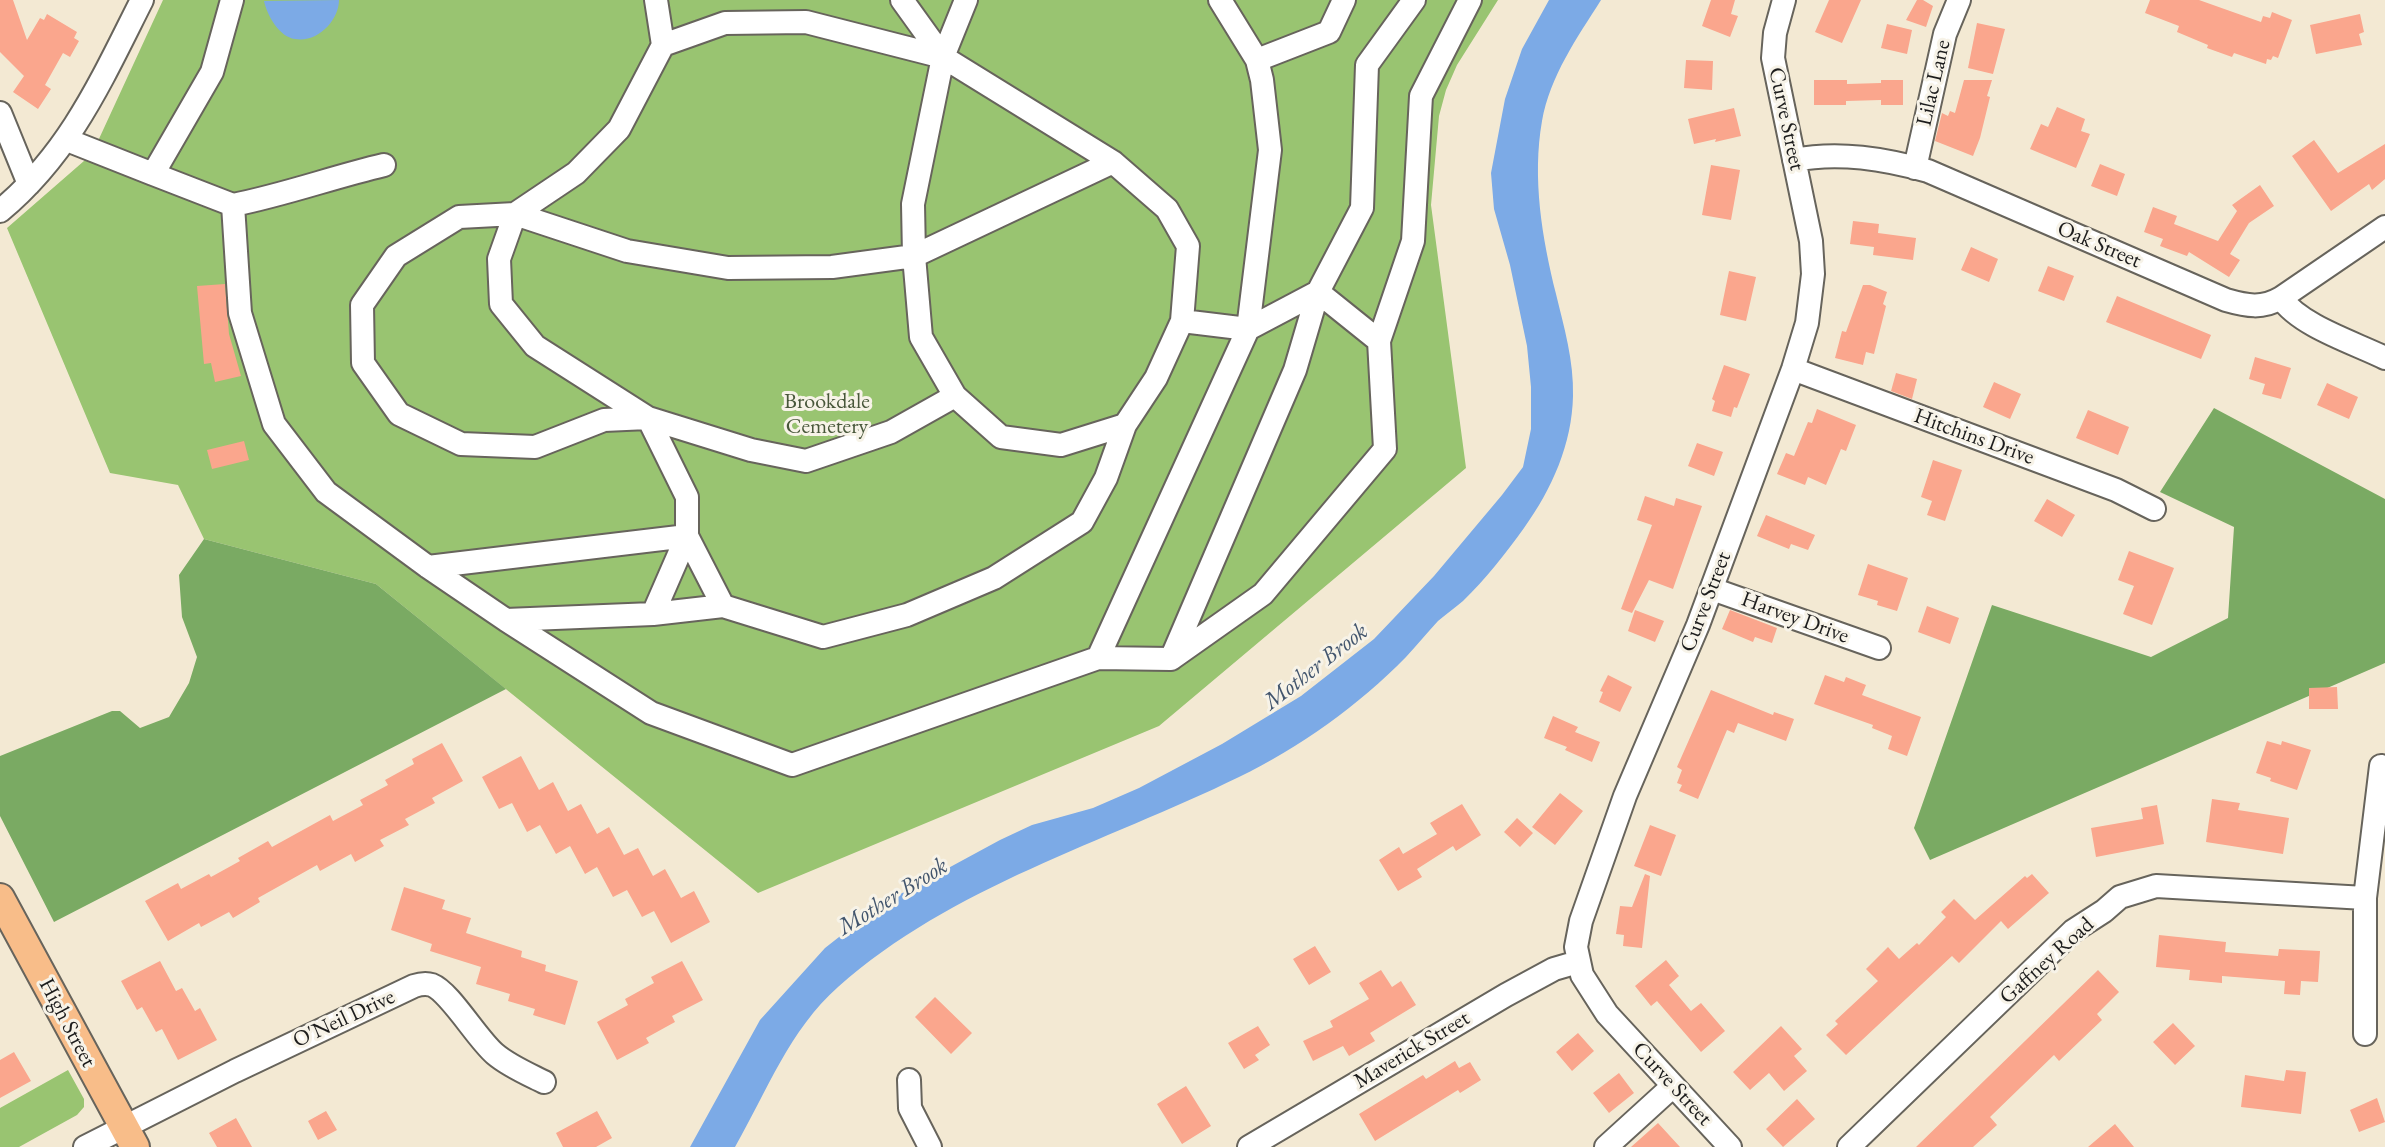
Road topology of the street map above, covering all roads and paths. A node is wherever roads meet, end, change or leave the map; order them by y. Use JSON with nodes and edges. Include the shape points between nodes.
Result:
{"nodes":[{"id":1,"x":142,"y":0,"type":"edge"},
{"id":2,"x":232,"y":0,"type":"edge"},
{"id":3,"x":656,"y":0,"type":"edge"},
{"id":4,"x":902,"y":0,"type":"edge"},
{"id":5,"x":966,"y":0,"type":"edge"},
{"id":6,"x":1220,"y":0,"type":"edge"},
{"id":7,"x":1344,"y":0,"type":"edge"},
{"id":8,"x":1414,"y":0,"type":"edge"},
{"id":9,"x":1470,"y":0,"type":"edge"},
{"id":10,"x":1784,"y":0,"type":"edge"},
{"id":11,"x":1959,"y":0,"type":"edge"},
{"id":12,"x":663,"y":45,"type":"junction"},
{"id":13,"x":943,"y":57,"type":"junction"},
{"id":14,"x":1257,"y":60,"type":"junction"},
{"id":15,"x":0,"y":113,"type":"edge"},
{"id":16,"x":67,"y":140,"type":"junction"},
{"id":17,"x":1794,"y":160,"type":"junction"},
{"id":18,"x":1113,"y":162,"type":"junction"},
{"id":19,"x":384,"y":165,"type":"dead end"},
{"id":20,"x":1915,"y":168,"type":"junction"},
{"id":21,"x":153,"y":174,"type":"junction"},
{"id":22,"x":29,"y":184,"type":"junction"},
{"id":23,"x":233,"y":205,"type":"junction"},
{"id":24,"x":0,"y":211,"type":"edge"},
{"id":25,"x":515,"y":214,"type":"junction"},
{"id":26,"x":2385,"y":227,"type":"edge"},
{"id":27,"x":914,"y":256,"type":"junction"},
{"id":28,"x":1318,"y":292,"type":"junction"},
{"id":29,"x":2281,"y":298,"type":"junction"},
{"id":30,"x":1182,"y":321,"type":"junction"},
{"id":31,"x":1248,"y":329,"type":"junction"},
{"id":32,"x":1379,"y":342,"type":"junction"},
{"id":33,"x":2385,"y":358,"type":"edge"},
{"id":34,"x":1793,"y":369,"type":"junction"},
{"id":35,"x":955,"y":396,"type":"junction"},
{"id":36,"x":648,"y":418,"type":"junction"},
{"id":37,"x":1125,"y":425,"type":"junction"},
{"id":38,"x":2154,"y":509,"type":"dead end"},
{"id":39,"x":687,"y":536,"type":"junction"},
{"id":40,"x":428,"y":567,"type":"junction"},
{"id":41,"x":1712,"y":589,"type":"junction"},
{"id":42,"x":723,"y":606,"type":"junction"},
{"id":43,"x":653,"y":614,"type":"junction"},
{"id":44,"x":506,"y":620,"type":"junction"},
{"id":45,"x":1879,"y":648,"type":"dead end"},
{"id":46,"x":1098,"y":658,"type":"junction"},
{"id":47,"x":1170,"y":659,"type":"junction"},
{"id":48,"x":2381,"y":766,"type":"dead end"},
{"id":49,"x":0,"y":898,"type":"edge"},
{"id":50,"x":2366,"y":898,"type":"junction"},
{"id":51,"x":1578,"y":962,"type":"junction"},
{"id":52,"x":2365,"y":1034,"type":"dead end"},
{"id":53,"x":909,"y":1080,"type":"dead end"},
{"id":54,"x":544,"y":1082,"type":"dead end"},
{"id":55,"x":1673,"y":1086,"type":"junction"},
{"id":56,"x":129,"y":1137,"type":"edge"},
{"id":57,"x":85,"y":1147,"type":"edge"},
{"id":58,"x":930,"y":1147,"type":"edge"},
{"id":59,"x":1249,"y":1147,"type":"edge"},
{"id":60,"x":1606,"y":1147,"type":"edge"},
{"id":61,"x":1730,"y":1147,"type":"edge"},
{"id":62,"x":1849,"y":1147,"type":"edge"}],
"edges":[{"from":1,"to":16,"type":"street"},
{"from":2,"to":21,"type":"street","via":[[212,72]]},
{"from":3,"to":12,"type":"street"},
{"from":4,"to":13,"type":"street"},
{"from":5,"to":13,"type":"street"},
{"from":6,"to":14,"type":"street"},
{"from":7,"to":14,"type":"street","via":[[1329,32]]},
{"from":8,"to":28,"type":"street","via":[[1367,65],[1362,208]]},
{"from":9,"to":32,"type":"street","via":[[1421,96],[1413,241]]},
{"from":10,"to":17,"type":"street","name":"Curve Street","via":[[1774,33],[1773,58]]},
{"from":11,"to":20,"type":"street","name":"Lilac Lane","via":[[1945,34]]},
{"from":12,"to":13,"type":"street","via":[[725,23],[806,22]]},
{"from":12,"to":25,"type":"street","via":[[619,129],[576,173]]},
{"from":13,"to":18,"type":"street"},
{"from":13,"to":27,"type":"street","via":[[913,204]]},
{"from":14,"to":31,"type":"street","via":[[1270,150]]},
{"from":15,"to":22,"type":"street"},
{"from":16,"to":21,"type":"street"},
{"from":16,"to":22,"type":"street"},
{"from":17,"to":20,"type":"street","name":"Oak Street","via":[[1834,156]]},
{"from":17,"to":34,"type":"street","name":"Curve Street","via":[[1811,241],[1812,274],[1807,323]]},
{"from":18,"to":27,"type":"street"},
{"from":18,"to":30,"type":"street","via":[[1167,209],[1188,246]]},
{"from":19,"to":23,"type":"street"},
{"from":20,"to":29,"type":"street","name":"Oak Street","via":[[2226,300],[2262,306]]},
{"from":21,"to":23,"type":"street"},
{"from":22,"to":24,"type":"street"},
{"from":23,"to":40,"type":"street","via":[[240,313],[274,424],[326,492]]},
{"from":25,"to":27,"type":"street","via":[[627,251],[729,268],[832,267]]},
{"from":25,"to":36,"type":"street","via":[[499,259],[501,304],[535,346]]},
{"from":25,"to":36,"type":"street","via":[[459,217],[396,256],[362,305],[363,363],[399,414],[461,444],[535,447],[604,420]]},
{"from":26,"to":29,"type":"street","name":"Oak Street"},
{"from":27,"to":35,"type":"street","via":[[921,337]]},
{"from":28,"to":31,"type":"street"},
{"from":28,"to":32,"type":"street"},
{"from":28,"to":47,"type":"street","via":[[1295,370]]},
{"from":29,"to":33,"type":"street","via":[[2304,319]]},
{"from":30,"to":31,"type":"street"},
{"from":30,"to":37,"type":"street","via":[[1156,378]]},
{"from":31,"to":46,"type":"street"},
{"from":32,"to":47,"type":"street","via":[[1385,449],[1263,594]]},
{"from":34,"to":38,"type":"street","name":"Hitchins Drive","via":[[2116,490]]},
{"from":34,"to":41,"type":"street","name":"Curve Street"},
{"from":35,"to":36,"type":"street","via":[[891,432],[806,461],[751,450]]},
{"from":35,"to":37,"type":"street","via":[[1001,437],[1061,445]]},
{"from":36,"to":39,"type":"street","via":[[687,497]]},
{"from":37,"to":42,"type":"street","via":[[1106,478],[1082,522],[994,578],[908,615],[823,637]]},
{"from":39,"to":40,"type":"street"},
{"from":39,"to":42,"type":"street"},
{"from":39,"to":43,"type":"street"},
{"from":40,"to":44,"type":"street"},
{"from":41,"to":45,"type":"street","name":"Harvey Drive"},
{"from":41,"to":51,"type":"street","name":"Curve Street","via":[[1624,796],[1581,921],[1576,947]]},
{"from":42,"to":43,"type":"street"},
{"from":43,"to":44,"type":"street"},
{"from":44,"to":46,"type":"street","via":[[651,712],[792,765]]},
{"from":46,"to":47,"type":"street"},
{"from":48,"to":50,"type":"street"},
{"from":49,"to":56,"type":"main road","name":"High Street"},
{"from":50,"to":52,"type":"street"},
{"from":50,"to":62,"type":"street","name":"Gaffney Road","via":[[2156,885],[2120,897],[2073,932]]},
{"from":51,"to":55,"type":"street","name":"Curve Street","via":[[1607,1014]]},
{"from":51,"to":59,"type":"street","name":"Maverick Street","via":[[1506,994]]},
{"from":53,"to":58,"type":"street","via":[[910,1108]]},
{"from":54,"to":56,"type":"street","name":"O'Neil Drive","via":[[497,1056],[443,993],[424,983]]},
{"from":55,"to":60,"type":"street"},
{"from":55,"to":61,"type":"street","name":"Curve Street"},
{"from":56,"to":57,"type":"street"}]}
